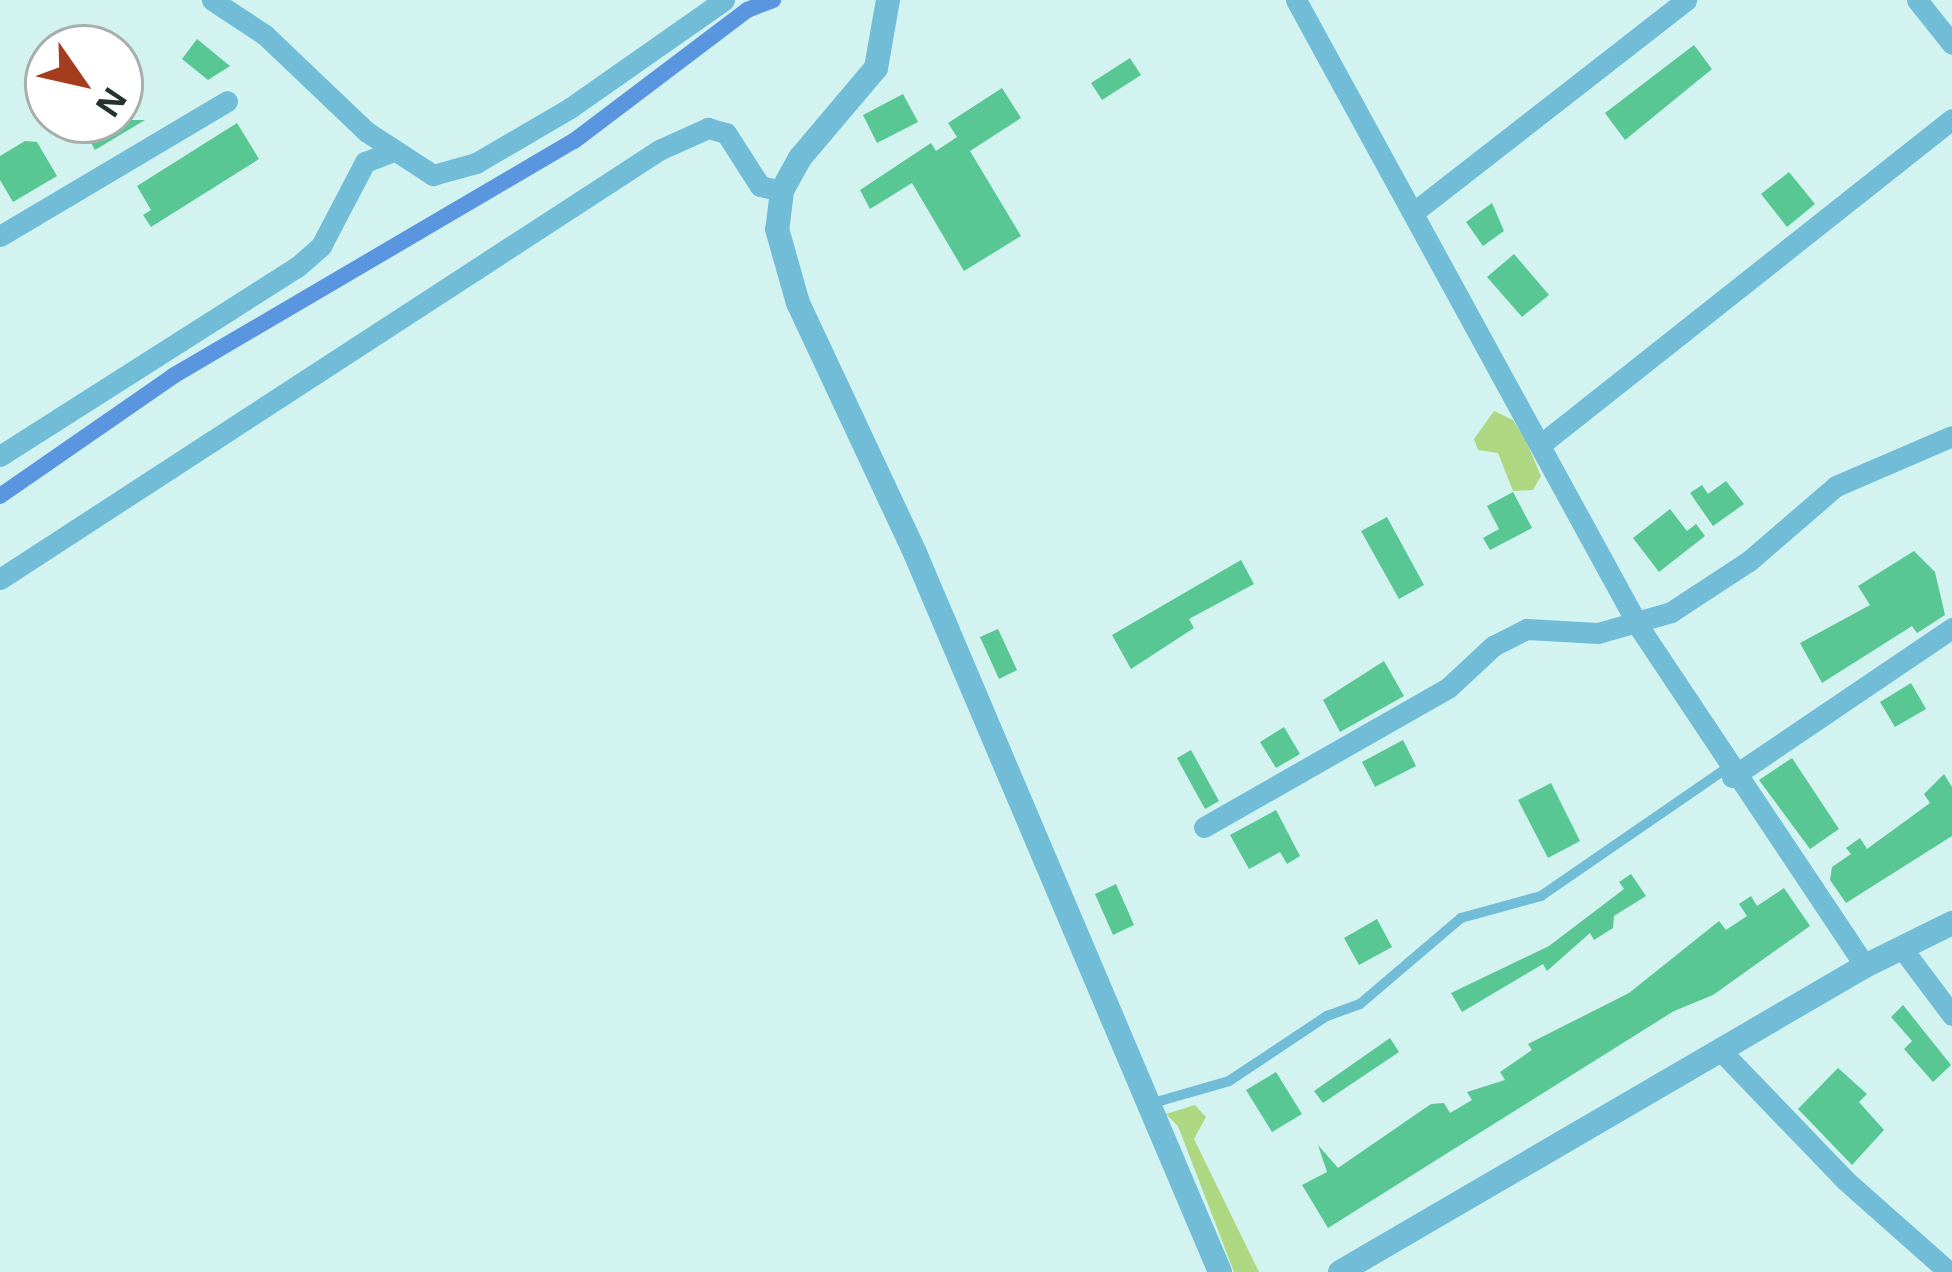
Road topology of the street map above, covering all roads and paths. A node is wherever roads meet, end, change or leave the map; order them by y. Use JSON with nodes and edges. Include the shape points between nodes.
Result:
{"nodes":[{"id":1,"x":212,"y":0,"type":"edge"},
{"id":2,"x":724,"y":0,"type":"edge"},
{"id":3,"x":888,"y":0,"type":"edge"},
{"id":4,"x":1295,"y":0,"type":"edge"},
{"id":5,"x":1686,"y":0,"type":"edge"},
{"id":6,"x":1917,"y":0,"type":"edge"},
{"id":7,"x":1952,"y":44,"type":"edge"},
{"id":8,"x":227,"y":101,"type":"dead end"},
{"id":9,"x":1952,"y":119,"type":"edge"},
{"id":10,"x":394,"y":151,"type":"junction"},
{"id":11,"x":782,"y":191,"type":"junction"},
{"id":12,"x":1414,"y":212,"type":"junction"},
{"id":13,"x":0,"y":236,"type":"edge"},
{"id":14,"x":1952,"y":436,"type":"edge"},
{"id":15,"x":1540,"y":445,"type":"junction"},
{"id":16,"x":0,"y":455,"type":"edge"},
{"id":17,"x":0,"y":579,"type":"edge"},
{"id":18,"x":1636,"y":622,"type":"junction"},
{"id":19,"x":1952,"y":628,"type":"edge"},
{"id":20,"x":1730,"y":773,"type":"junction"},
{"id":21,"x":1204,"y":827,"type":"dead end"},
{"id":22,"x":1952,"y":923,"type":"edge"},
{"id":23,"x":1904,"y":951,"type":"junction"},
{"id":24,"x":1865,"y":966,"type":"junction"},
{"id":25,"x":1952,"y":1015,"type":"edge"},
{"id":26,"x":1722,"y":1052,"type":"junction"},
{"id":27,"x":1153,"y":1103,"type":"junction"},
{"id":28,"x":1220,"y":1272,"type":"edge"},
{"id":29,"x":1340,"y":1272,"type":"edge"},
{"id":30,"x":1949,"y":1272,"type":"edge"}],
"edges":[{"from":1,"to":10,"type":"street","via":[[266,35]]},
{"from":2,"to":10,"type":"street","via":[[476,164],[434,175]]},
{"from":3,"to":11,"type":"street","via":[[876,68]]},
{"from":4,"to":12,"type":"street"},
{"from":5,"to":12,"type":"street"},
{"from":6,"to":7,"type":"street"},
{"from":8,"to":13,"type":"street"},
{"from":9,"to":15,"type":"street"},
{"from":10,"to":16,"type":"street","via":[[365,162],[330,233],[296,267]]},
{"from":11,"to":17,"type":"street","via":[[760,186],[726,133],[708,128],[659,150],[406,307]]},
{"from":11,"to":27,"type":"street","via":[[777,229],[798,303]]},
{"from":12,"to":15,"type":"street"},
{"from":14,"to":18,"type":"street","via":[[1836,486],[1705,591]]},
{"from":15,"to":18,"type":"street"},
{"from":18,"to":20,"type":"street"},
{"from":18,"to":21,"type":"street","via":[[1598,633],[1527,629],[1493,646],[1448,688]]},
{"from":19,"to":20,"type":"street"},
{"from":20,"to":24,"type":"street"},
{"from":20,"to":27,"type":"lane","via":[[1540,896],[1461,918],[1360,1004],[1327,1016],[1229,1081]]},
{"from":22,"to":23,"type":"street"},
{"from":23,"to":24,"type":"street"},
{"from":23,"to":25,"type":"street"},
{"from":24,"to":26,"type":"street"},
{"from":26,"to":29,"type":"street"},
{"from":26,"to":30,"type":"street","via":[[1845,1180]]},
{"from":27,"to":28,"type":"street"}]}
